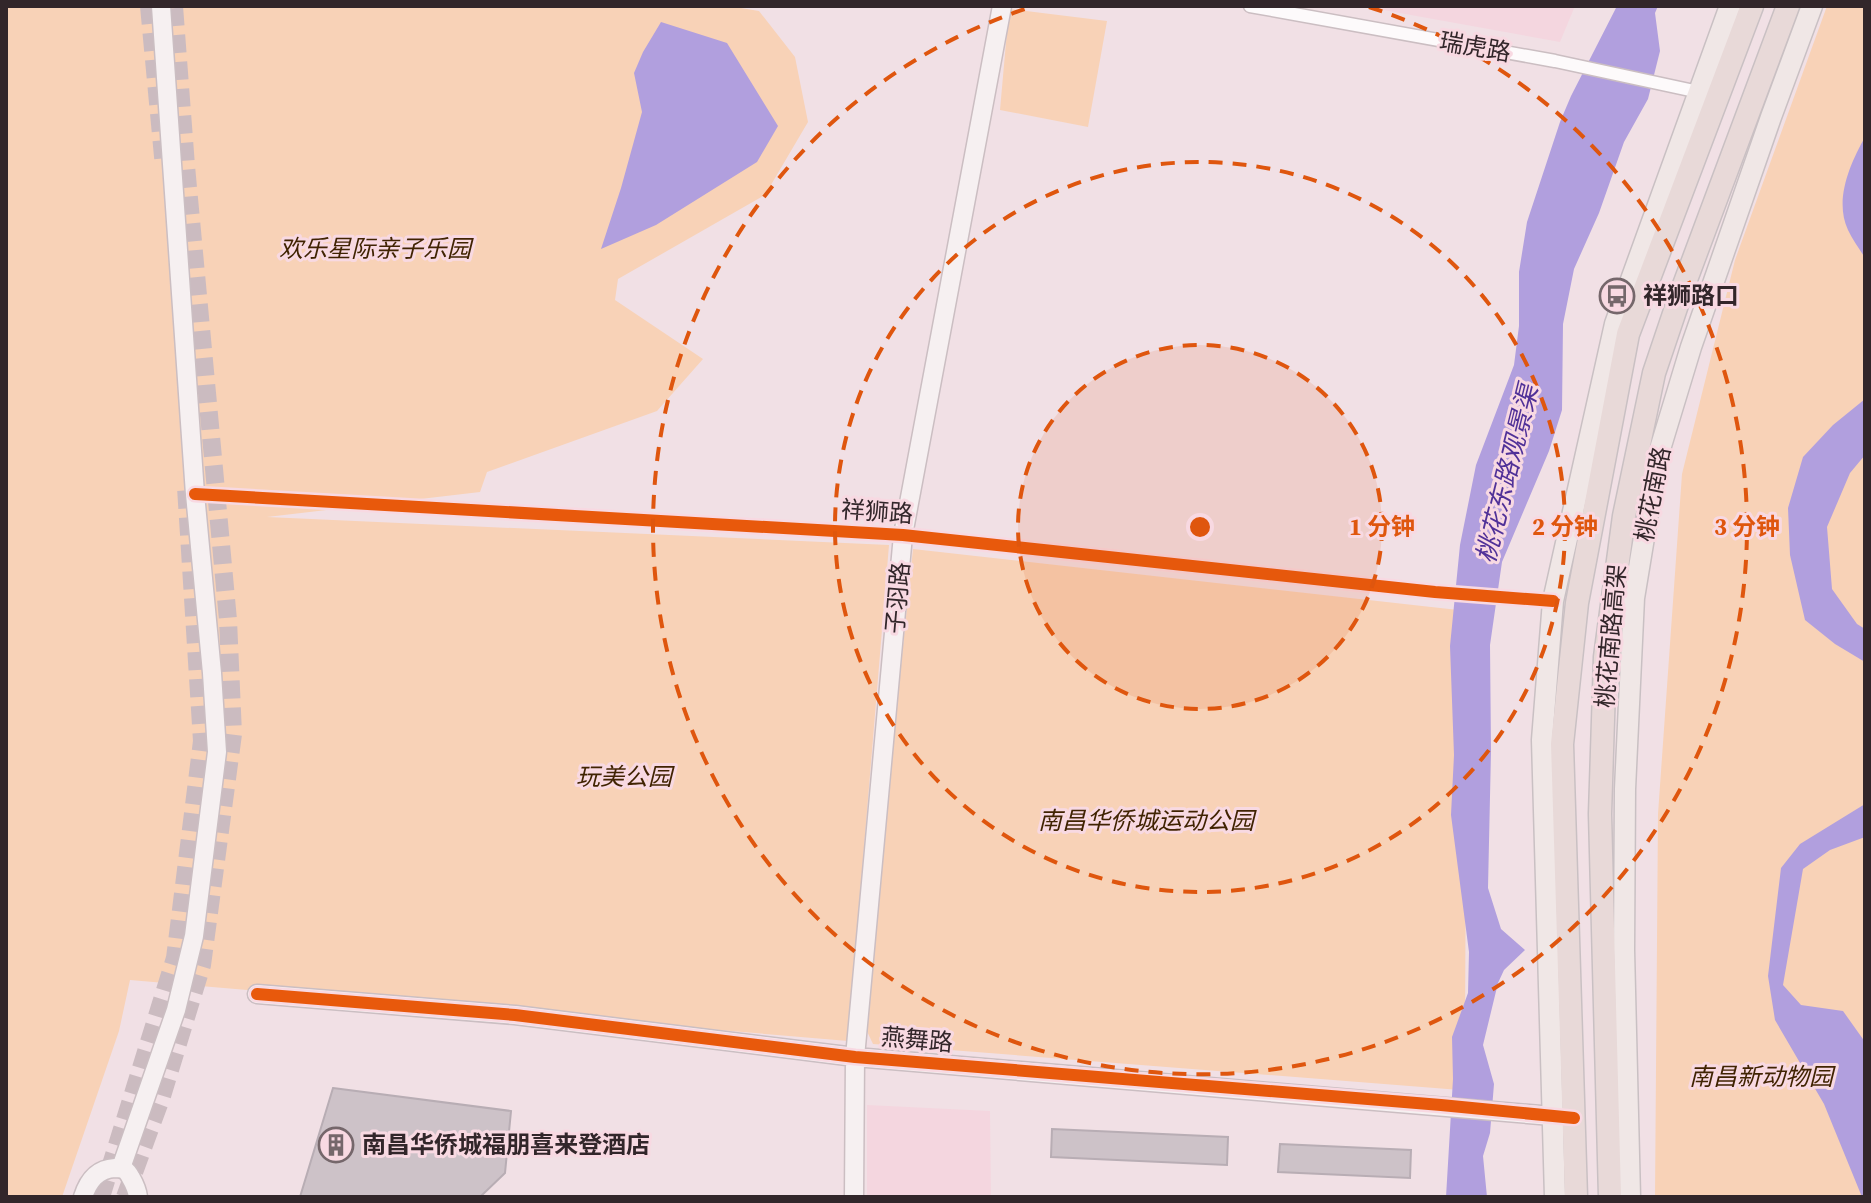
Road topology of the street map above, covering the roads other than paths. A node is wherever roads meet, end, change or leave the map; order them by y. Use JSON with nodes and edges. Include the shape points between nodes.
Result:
{"nodes":[{"id":1,"x":161,"y":6,"type":"edge"},
{"id":2,"x":1002,"y":6,"type":"edge"},
{"id":3,"x":1250,"y":6,"type":"edge"},
{"id":4,"x":1730,"y":6,"type":"edge"},
{"id":5,"x":1752,"y":6,"type":"edge"},
{"id":6,"x":1788,"y":6,"type":"edge"},
{"id":7,"x":1812,"y":6,"type":"edge"},
{"id":8,"x":1699,"y":92,"type":"junction"},
{"id":9,"x":195,"y":494,"type":"junction"},
{"id":10,"x":903,"y":535,"type":"junction"},
{"id":11,"x":1553,"y":601,"type":"junction"},
{"id":12,"x":257,"y":994,"type":"dead end"},
{"id":13,"x":855,"y":1057,"type":"junction"},
{"id":14,"x":1563,"y":1117,"type":"junction"},
{"id":15,"x":121,"y":1168,"type":"junction"},
{"id":16,"x":83,"y":1197,"type":"edge"},
{"id":17,"x":138,"y":1197,"type":"edge"},
{"id":18,"x":854,"y":1197,"type":"edge"},
{"id":19,"x":1555,"y":1197,"type":"edge"},
{"id":20,"x":1576,"y":1197,"type":"edge"},
{"id":21,"x":1610,"y":1197,"type":"edge"},
{"id":22,"x":1630,"y":1197,"type":"edge"}],
"edges":[{"from":1,"to":9,"type":"street"},
{"from":2,"to":10,"type":"street","name":"子羽路"},
{"from":3,"to":8,"type":"street","name":"瑞虎路"},
{"from":4,"to":8,"type":"main road"},
{"from":5,"to":14,"type":"highway","name":"桃花南路高架","via":[[1628,334],[1577,603],[1562,744]]},
{"from":6,"to":21,"type":"highway","name":"桃花南路高架","via":[[1654,373],[1624,516],[1605,657],[1600,814]]},
{"from":7,"to":22,"type":"main road","name":"桃花南路","via":[[1691,347],[1657,459],[1634,598],[1624,950]]},
{"from":8,"to":11,"type":"main road","via":[[1615,324]]},
{"from":9,"to":10,"type":"street","name":"祥狮路"},
{"from":9,"to":15,"type":"street","via":[[217,752],[207,844],[176,1010]]},
{"from":10,"to":11,"type":"street","name":"祥狮路"},
{"from":10,"to":13,"type":"street","name":"子羽路"},
{"from":11,"to":14,"type":"main road","via":[[1542,740]]},
{"from":12,"to":13,"type":"street","name":"燕舞路","via":[[515,1015]]},
{"from":13,"to":14,"type":"street","name":"燕舞路"},
{"from":13,"to":18,"type":"street","name":"子羽路"},
{"from":14,"to":19,"type":"main road"},
{"from":14,"to":20,"type":"highway","name":"桃花南路高架"},
{"from":15,"to":16,"type":"street","via":[[95,1175]]},
{"from":15,"to":17,"type":"street","via":[[128,1172]]}]}
